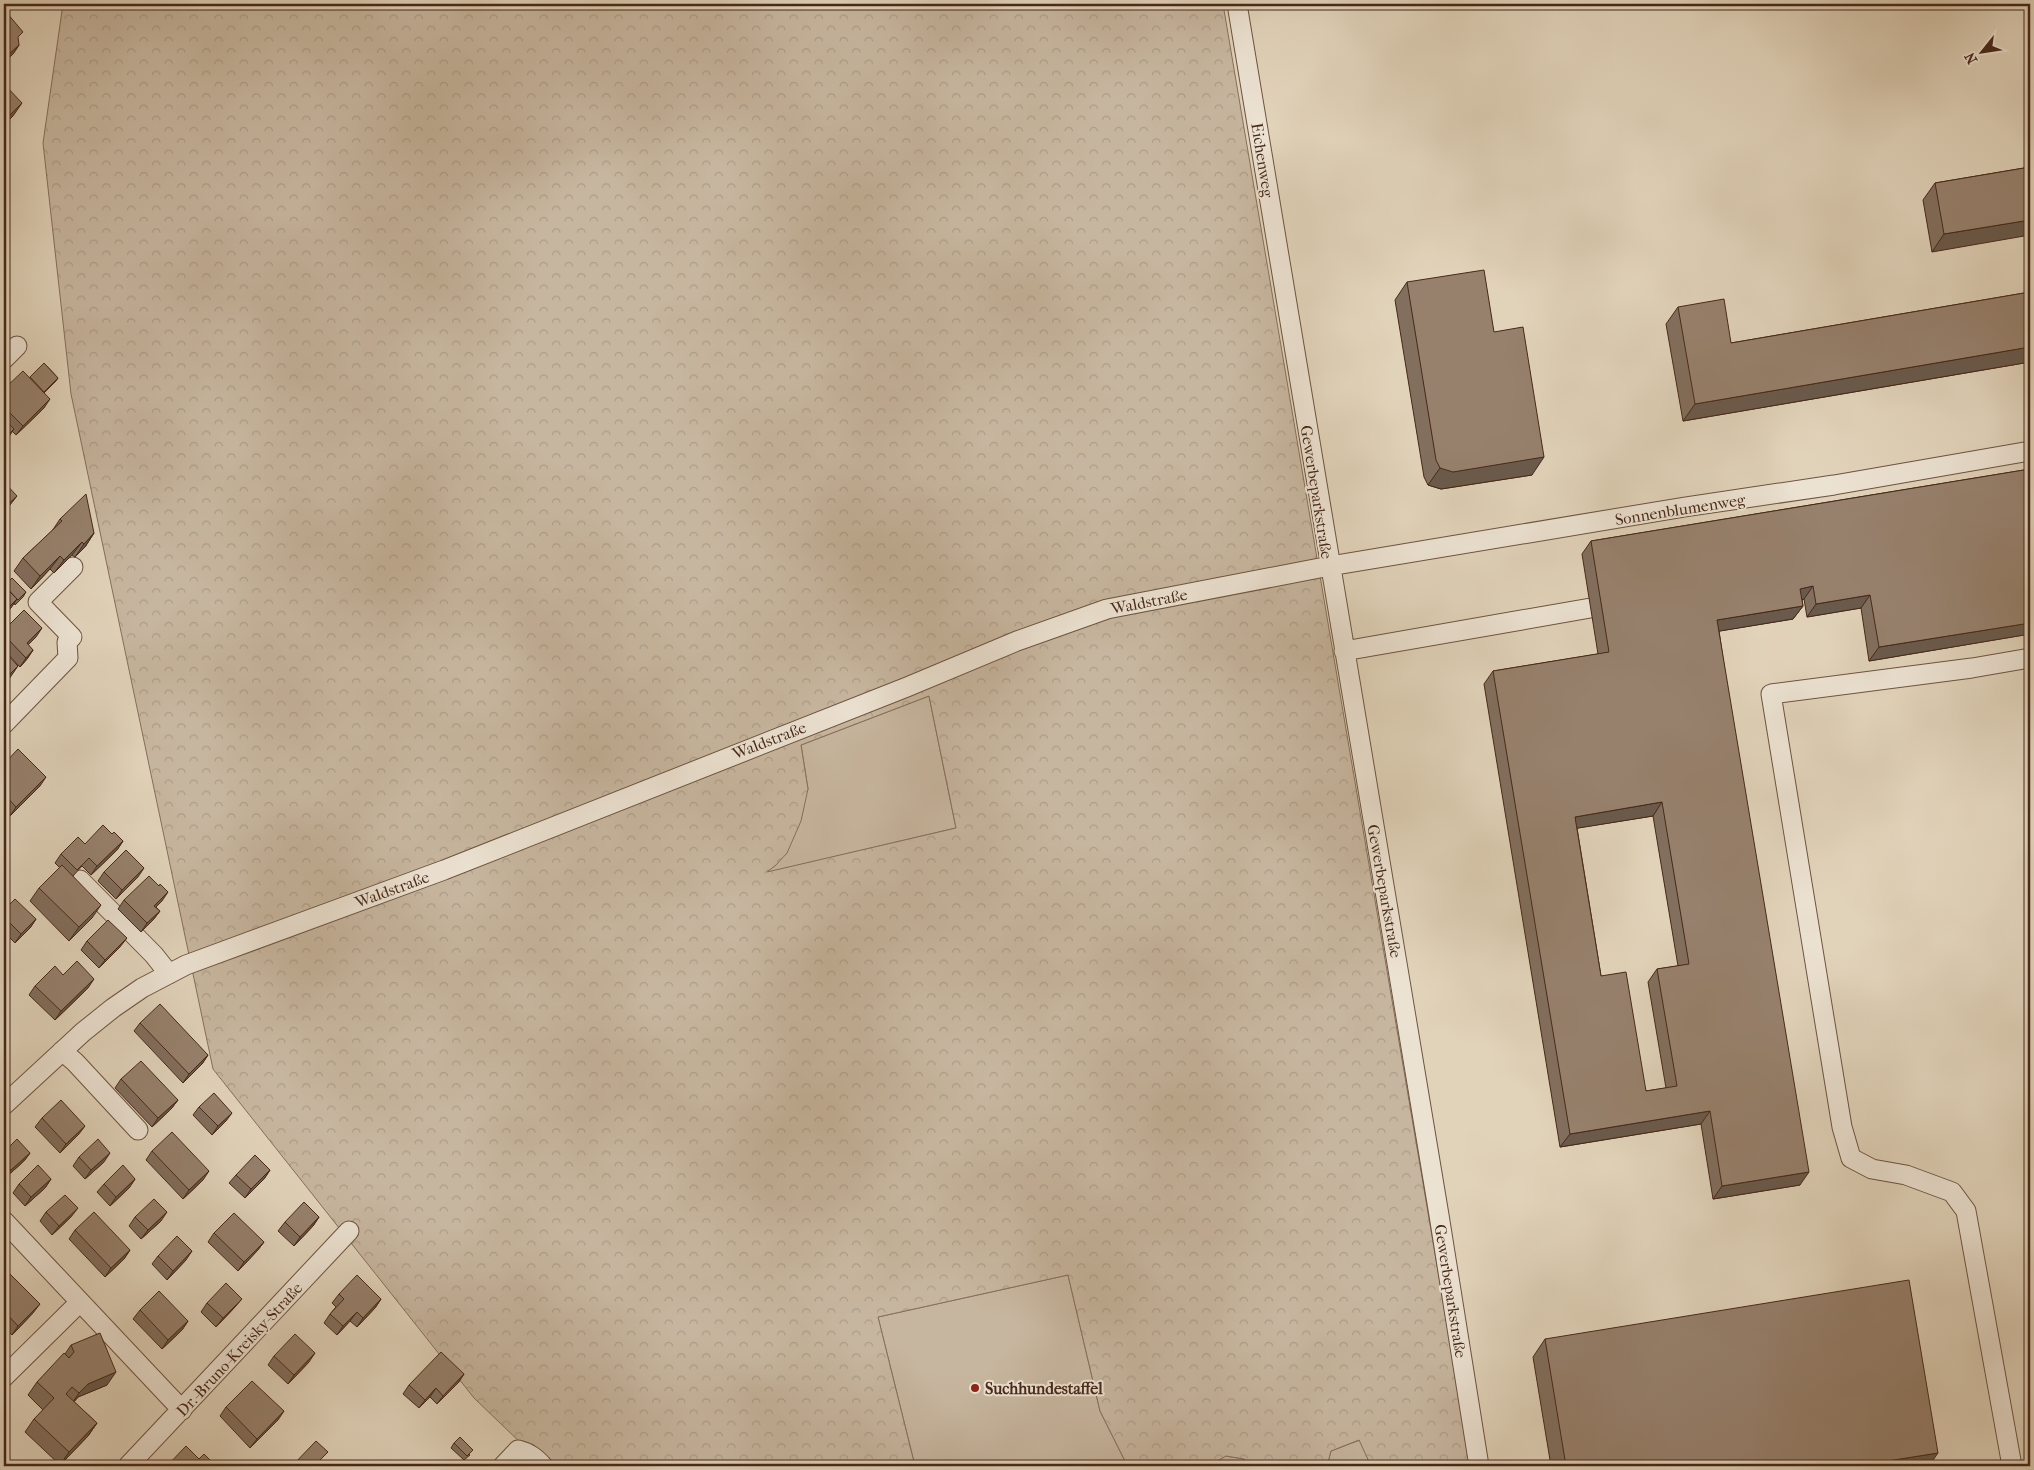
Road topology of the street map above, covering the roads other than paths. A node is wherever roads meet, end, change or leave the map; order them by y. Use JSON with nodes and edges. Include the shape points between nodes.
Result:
{"nodes":[{"id":1,"x":1237,"y":4,"type":"edge"},
{"id":2,"x":1289,"y":316,"type":"joint"},
{"id":3,"x":2030,"y":451,"type":"edge"},
{"id":4,"x":1330,"y":566,"type":"junction"},
{"id":5,"x":73,"y":567,"type":"edge"},
{"id":6,"x":1602,"y":606,"type":"edge"},
{"id":7,"x":1344,"y":651,"type":"junction"},
{"id":8,"x":2030,"y":658,"type":"edge"},
{"id":9,"x":4,"y":724,"type":"edge"},
{"id":10,"x":80,"y":880,"type":"edge"},
{"id":11,"x":169,"y":974,"type":"junction"},
{"id":12,"x":62,"y":1051,"type":"junction"},
{"id":13,"x":4,"y":1105,"type":"edge"},
{"id":14,"x":138,"y":1130,"type":"dead end"},
{"id":15,"x":4,"y":1221,"type":"edge"},
{"id":16,"x":349,"y":1231,"type":"dead end"},
{"id":17,"x":80,"y":1302,"type":"junction"},
{"id":18,"x":4,"y":1377,"type":"edge"},
{"id":19,"x":182,"y":1410,"type":"junction"},
{"id":20,"x":128,"y":1466,"type":"edge"},
{"id":21,"x":503,"y":1466,"type":"edge"},
{"id":22,"x":542,"y":1466,"type":"edge"},
{"id":23,"x":1479,"y":1466,"type":"edge"},
{"id":24,"x":2012,"y":1466,"type":"edge"}],
"edges":[{"from":1,"to":2,"type":"street","name":"Eichenweg"},
{"from":2,"to":4,"type":"street","name":"Gewerbeparkstraße"},
{"from":3,"to":4,"type":"street","name":"Sonnenblumenweg"},
{"from":4,"to":7,"type":"street","name":"Gewerbeparkstraße"},
{"from":4,"to":11,"type":"street","name":"Waldstraße","via":[[1098,612],[1017,641],[444,870],[219,952]]},
{"from":5,"to":9,"type":"street","via":[[38,602],[72,637],[67,642],[68,658]]},
{"from":6,"to":7,"type":"street"},
{"from":7,"to":23,"type":"street","name":"Gewerbeparkstraße"},
{"from":8,"to":24,"type":"street","via":[[1771,694],[1842,1127],[1851,1158],[1872,1169],[1906,1175],[1952,1192],[1966,1211]]},
{"from":10,"to":11,"type":"street"},
{"from":11,"to":12,"type":"street","name":"Waldstraße","via":[[113,1008]]},
{"from":12,"to":13,"type":"street","name":"Waldstraße"},
{"from":12,"to":14,"type":"street"},
{"from":15,"to":17,"type":"street"},
{"from":16,"to":19,"type":"street","name":"Dr.-Bruno-Kreisky-Straße"},
{"from":17,"to":18,"type":"street"},
{"from":17,"to":19,"type":"street"},
{"from":19,"to":20,"type":"street","name":"Dr.-Bruno-Kreisky-Straße"},
{"from":21,"to":22,"type":"street","via":[[518,1450],[527,1452]]}]}
